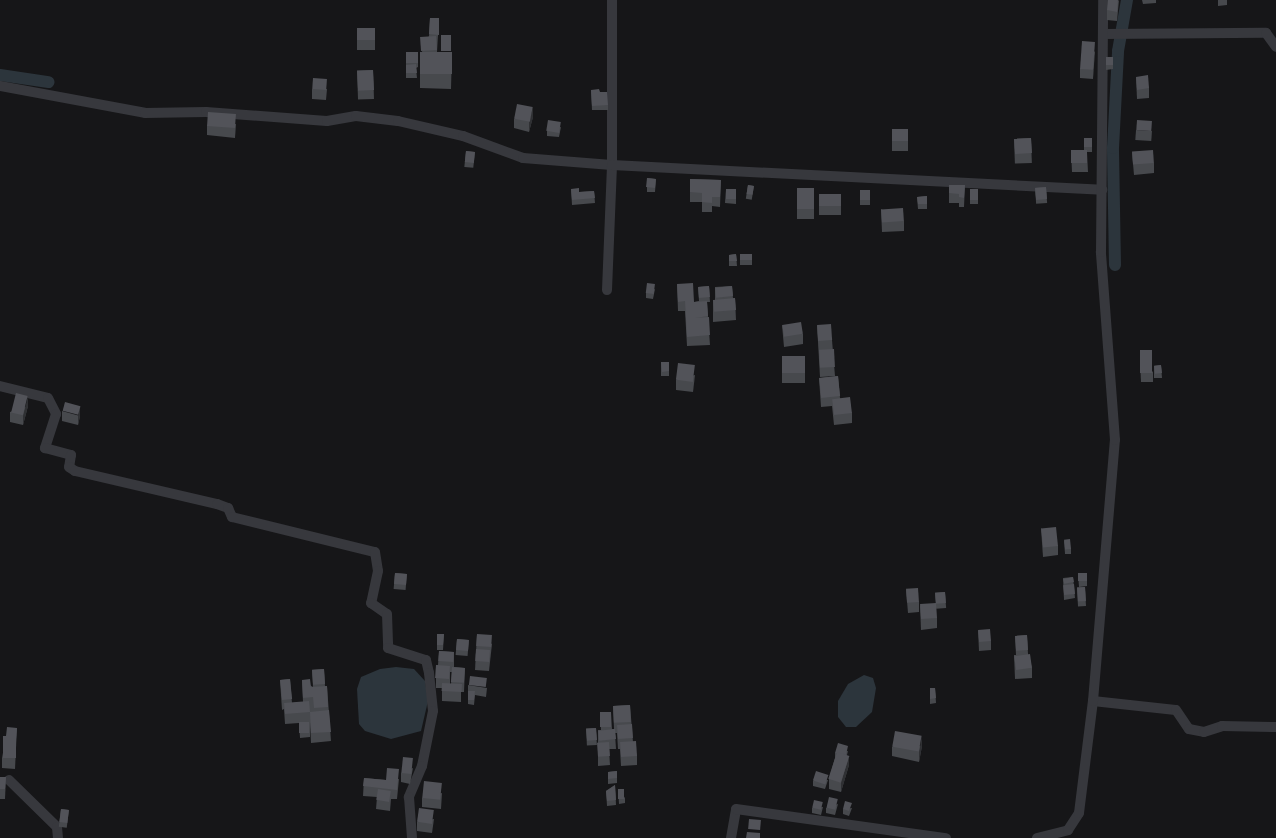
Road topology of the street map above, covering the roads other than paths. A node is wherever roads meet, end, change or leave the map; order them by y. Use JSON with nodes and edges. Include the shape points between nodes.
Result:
{"nodes":[{"id":1,"x":612,"y":0,"type":"edge"},
{"id":2,"x":1103,"y":0,"type":"edge"},
{"id":3,"x":1108,"y":35,"type":"junction"},
{"id":4,"x":1276,"y":47,"type":"edge"},
{"id":5,"x":0,"y":86,"type":"edge"},
{"id":6,"x":612,"y":165,"type":"junction"},
{"id":7,"x":1102,"y":190,"type":"junction"},
{"id":8,"x":607,"y":290,"type":"dead end"},
{"id":9,"x":0,"y":386,"type":"edge"},
{"id":10,"x":1093,"y":701,"type":"junction"},
{"id":11,"x":1276,"y":727,"type":"edge"},
{"id":12,"x":9,"y":780,"type":"edge"},
{"id":13,"x":58,"y":838,"type":"edge"},
{"id":14,"x":412,"y":838,"type":"edge"},
{"id":15,"x":731,"y":838,"type":"edge"},
{"id":16,"x":946,"y":838,"type":"edge"},
{"id":17,"x":1037,"y":838,"type":"edge"}],
"edges":[{"from":1,"to":6,"type":"street"},
{"from":2,"to":3,"type":"street"},
{"from":3,"to":4,"type":"street","via":[[1266,33]]},
{"from":3,"to":7,"type":"street"},
{"from":5,"to":6,"type":"street","via":[[145,113],[398,121],[463,136],[523,158]]},
{"from":6,"to":7,"type":"street"},
{"from":6,"to":8,"type":"street"},
{"from":7,"to":10,"type":"street","via":[[1101,252],[1115,440]]},
{"from":9,"to":14,"type":"street","via":[[48,398],[56,414],[45,448],[71,455],[69,467],[75,471],[217,504],[228,508],[232,517],[375,552],[378,571],[371,603],[387,614],[388,648],[426,660],[429,673],[433,711],[422,766],[409,797]]},
{"from":10,"to":11,"type":"street","via":[[1176,710],[1189,729],[1204,732],[1222,726]]},
{"from":10,"to":17,"type":"street","via":[[1079,813],[1068,830]]},
{"from":12,"to":13,"type":"street","via":[[57,827]]},
{"from":15,"to":16,"type":"street","via":[[736,809]]}]}
